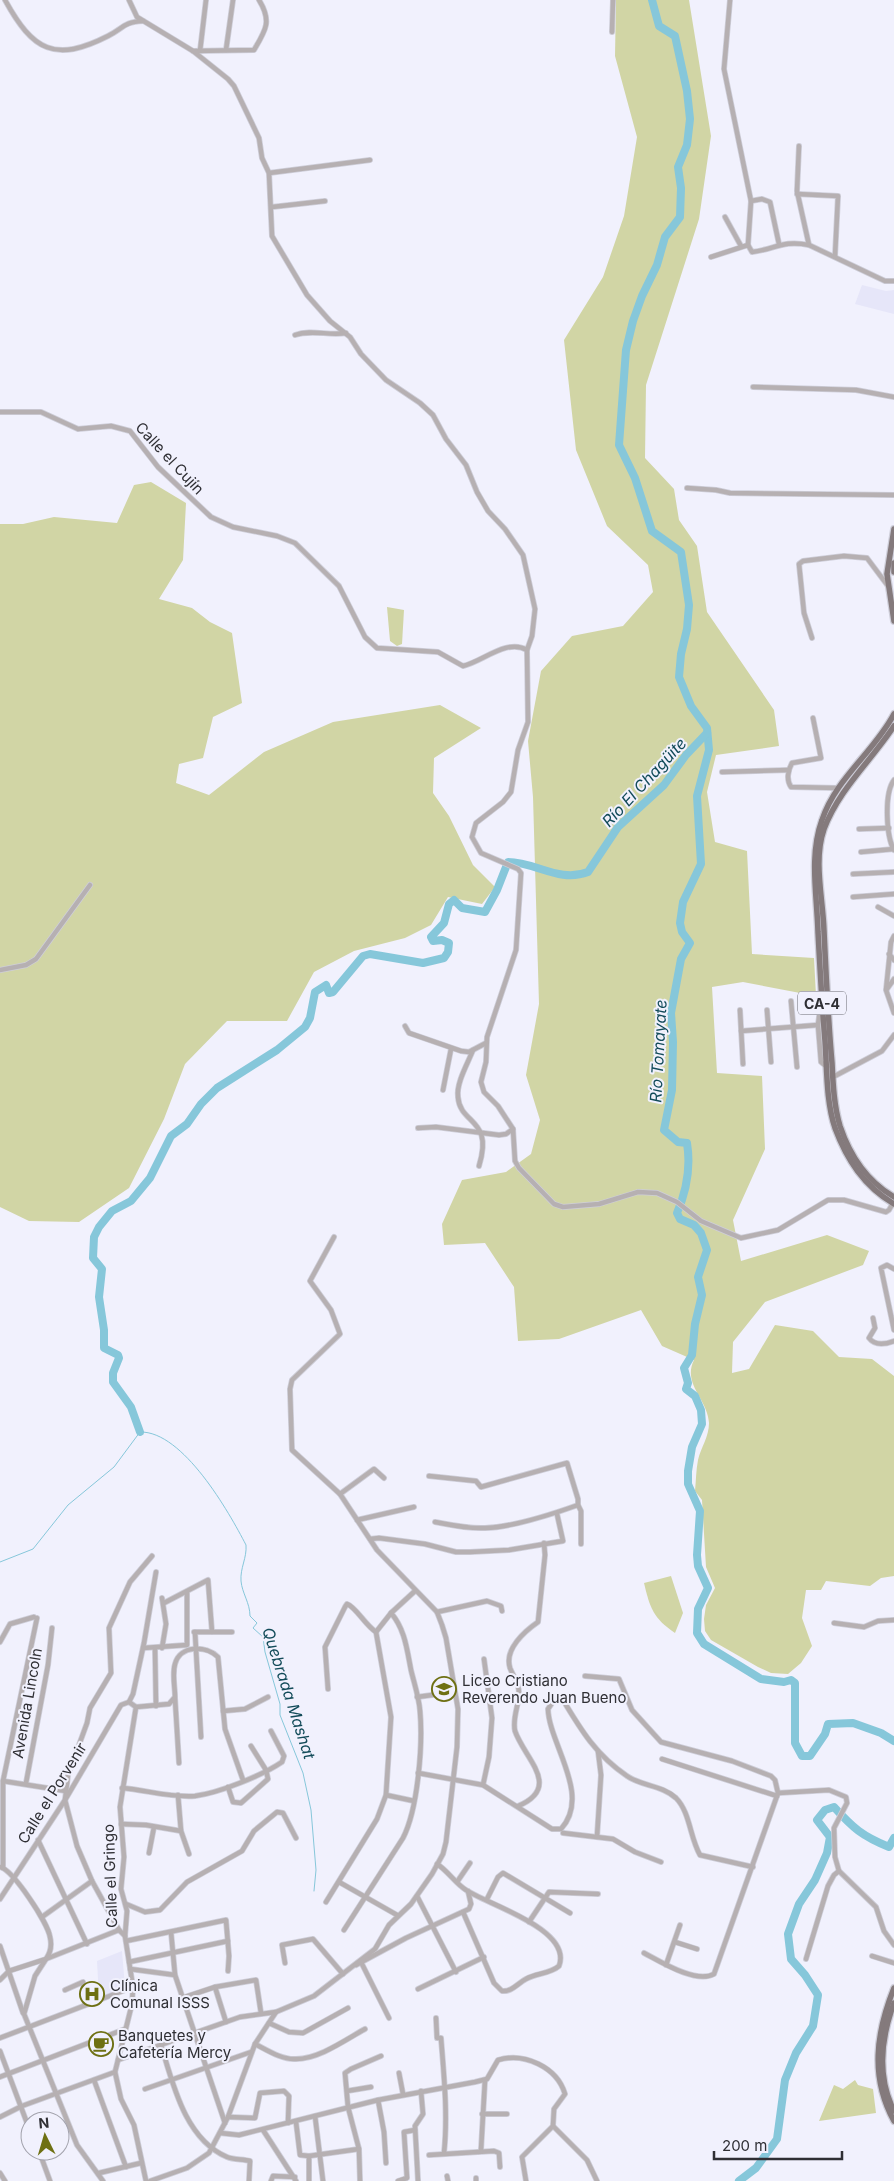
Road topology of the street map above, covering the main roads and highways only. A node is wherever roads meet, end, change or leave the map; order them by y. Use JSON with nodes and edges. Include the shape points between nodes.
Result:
{"nodes":[{"id":1,"x":894,"y":529,"type":"edge"},
{"id":2,"x":894,"y":563,"type":"edge"},
{"id":3,"x":894,"y":572,"type":"edge"},
{"id":4,"x":894,"y":620,"type":"edge"},
{"id":5,"x":894,"y":714,"type":"edge"},
{"id":6,"x":894,"y":726,"type":"edge"},
{"id":7,"x":873,"y":747,"type":"junction"},
{"id":8,"x":841,"y":787,"type":"junction"},
{"id":9,"x":894,"y":1201,"type":"edge"},
{"id":10,"x":894,"y":1988,"type":"edge"},
{"id":11,"x":894,"y":2003,"type":"edge"},
{"id":12,"x":894,"y":2111,"type":"edge"},
{"id":13,"x":894,"y":2121,"type":"edge"}],
"edges":[{"from":1,"to":4,"type":"main road","via":[[888,586]]},
{"from":2,"to":3,"type":"main road"},
{"from":5,"to":7,"type":"main road","number":"CA-4"},
{"from":6,"to":7,"type":"main road","number":"CA-4"},
{"from":7,"to":8,"type":"main road","number":"CA-4"},
{"from":8,"to":9,"type":"main road","number":"CA-4","via":[[824,829],[820,856],[838,1120],[848,1146],[864,1171]]},
{"from":8,"to":9,"type":"main road","number":"CA-4","via":[[823,816],[814,857],[833,1120],[845,1152],[868,1183]]},
{"from":10,"to":13,"type":"main road","via":[[880,2028],[877,2059],[883,2096]]},
{"from":11,"to":12,"type":"main road","via":[[883,2058],[885,2084]]}]}
